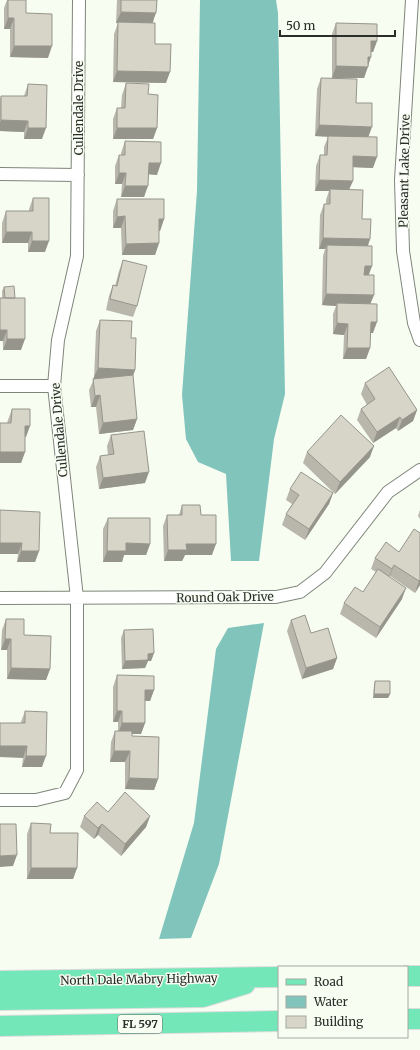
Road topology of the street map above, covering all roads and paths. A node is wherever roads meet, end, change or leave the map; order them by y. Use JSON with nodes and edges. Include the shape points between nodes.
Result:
{"nodes":[{"id":1,"x":79,"y":0,"type":"edge"},
{"id":2,"x":412,"y":0,"type":"edge"},
{"id":3,"x":0,"y":174,"type":"edge"},
{"id":4,"x":78,"y":175,"type":"junction"},
{"id":5,"x":420,"y":340,"type":"edge"},
{"id":6,"x":0,"y":386,"type":"edge"},
{"id":7,"x":54,"y":386,"type":"junction"},
{"id":8,"x":420,"y":470,"type":"edge"},
{"id":9,"x":0,"y":598,"type":"edge"},
{"id":10,"x":77,"y":598,"type":"junction"},
{"id":11,"x":0,"y":800,"type":"edge"},
{"id":12,"x":408,"y":976,"type":"edge"},
{"id":13,"x":420,"y":976,"type":"edge"},
{"id":14,"x":272,"y":977,"type":"edge"},
{"id":15,"x":0,"y":981,"type":"edge"},
{"id":16,"x":0,"y":1000,"type":"edge"},
{"id":17,"x":408,"y":1019,"type":"edge"},
{"id":18,"x":420,"y":1019,"type":"edge"},
{"id":19,"x":278,"y":1021,"type":"edge"},
{"id":20,"x":0,"y":1026,"type":"edge"}],
"edges":[{"from":1,"to":4,"type":"street","name":"Cullendale Drive"},
{"from":2,"to":5,"type":"street","name":"Pleasant Lake Drive","via":[[401,180],[403,251],[414,323]]},
{"from":3,"to":4,"type":"street"},
{"from":4,"to":7,"type":"street","name":"Cullendale Drive","via":[[77,256],[58,340]]},
{"from":6,"to":7,"type":"street"},
{"from":7,"to":10,"type":"street","name":"Cullendale Drive"},
{"from":8,"to":10,"type":"street","name":"Round Oak Drive","via":[[388,492],[326,574],[300,592],[276,597]]},
{"from":9,"to":10,"type":"street","name":"Round Oak Drive"},
{"from":10,"to":11,"type":"street","name":"Cullendale Drive","via":[[77,770],[65,793],[36,800]]},
{"from":12,"to":13,"type":"main road"},
{"from":14,"to":15,"type":"main road","name":"North Dale Mabry Highway"},
{"from":14,"to":16,"type":"main road","via":[[203,997]]},
{"from":17,"to":18,"type":"main road"},
{"from":19,"to":20,"type":"main road","number":"FL 597"}]}
